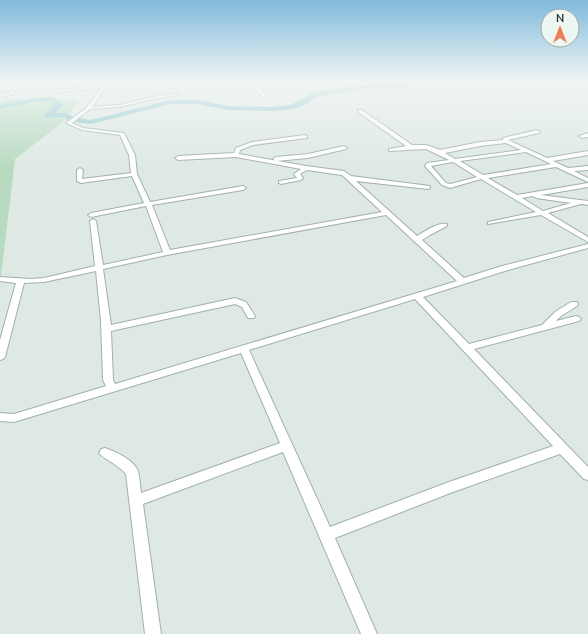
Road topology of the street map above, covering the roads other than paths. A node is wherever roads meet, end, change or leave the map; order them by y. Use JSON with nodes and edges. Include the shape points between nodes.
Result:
{"nodes":[{"id":1,"x":86,"y":111,"type":"edge"},
{"id":2,"x":360,"y":111,"type":"dead end"},
{"id":3,"x":537,"y":132,"type":"dead end"},
{"id":4,"x":305,"y":137,"type":"dead end"},
{"id":5,"x":507,"y":141,"type":"junction"},
{"id":6,"x":411,"y":147,"type":"junction"},
{"id":7,"x":344,"y":148,"type":"dead end"},
{"id":8,"x":525,"y":149,"type":"junction"},
{"id":9,"x":391,"y":150,"type":"dead end"},
{"id":10,"x":440,"y":152,"type":"junction"},
{"id":11,"x":588,"y":153,"type":"edge"},
{"id":12,"x":236,"y":155,"type":"junction"},
{"id":13,"x":178,"y":158,"type":"dead end"},
{"id":14,"x":267,"y":160,"type":"junction"},
{"id":15,"x":453,"y":160,"type":"junction"},
{"id":16,"x":547,"y":160,"type":"junction"},
{"id":17,"x":556,"y":165,"type":"junction"},
{"id":18,"x":306,"y":168,"type":"junction"},
{"id":19,"x":588,"y":168,"type":"edge"},
{"id":20,"x":80,"y":170,"type":"dead end"},
{"id":21,"x":568,"y":170,"type":"junction"},
{"id":22,"x":134,"y":174,"type":"junction"},
{"id":23,"x":482,"y":177,"type":"junction"},
{"id":24,"x":349,"y":178,"type":"junction"},
{"id":25,"x":588,"y":180,"type":"edge"},
{"id":26,"x":281,"y":182,"type":"dead end"},
{"id":27,"x":588,"y":185,"type":"edge"},
{"id":28,"x":428,"y":187,"type":"dead end"},
{"id":29,"x":243,"y":188,"type":"dead end"},
{"id":30,"x":526,"y":195,"type":"junction"},
{"id":31,"x":515,"y":197,"type":"junction"},
{"id":32,"x":584,"y":202,"type":"edge"},
{"id":33,"x":148,"y":204,"type":"junction"},
{"id":34,"x":386,"y":213,"type":"junction"},
{"id":35,"x":542,"y":213,"type":"junction"},
{"id":36,"x":490,"y":223,"type":"dead end"},
{"id":37,"x":445,"y":225,"type":"dead end"},
{"id":38,"x":417,"y":240,"type":"junction"},
{"id":39,"x":588,"y":240,"type":"edge"},
{"id":40,"x":588,"y":246,"type":"edge"},
{"id":41,"x":167,"y":253,"type":"junction"},
{"id":42,"x":100,"y":268,"type":"junction"},
{"id":43,"x":0,"y":279,"type":"edge"},
{"id":44,"x":20,"y":280,"type":"junction"},
{"id":45,"x":462,"y":281,"type":"junction"},
{"id":46,"x":417,"y":296,"type":"junction"},
{"id":47,"x":574,"y":304,"type":"dead end"},
{"id":48,"x":251,"y":316,"type":"dead end"},
{"id":49,"x":576,"y":319,"type":"dead end"},
{"id":50,"x":545,"y":328,"type":"junction"},
{"id":51,"x":106,"y":329,"type":"junction"},
{"id":52,"x":467,"y":348,"type":"junction"},
{"id":53,"x":244,"y":349,"type":"junction"},
{"id":54,"x":0,"y":357,"type":"edge"},
{"id":55,"x":112,"y":389,"type":"junction"},
{"id":56,"x":0,"y":417,"type":"edge"},
{"id":57,"x":286,"y":446,"type":"junction"},
{"id":58,"x":562,"y":448,"type":"junction"},
{"id":59,"x":105,"y":453,"type":"dead end"},
{"id":60,"x":588,"y":475,"type":"edge"},
{"id":61,"x":135,"y":501,"type":"junction"},
{"id":62,"x":327,"y":535,"type":"junction"},
{"id":63,"x":153,"y":634,"type":"edge"},
{"id":64,"x":369,"y":634,"type":"edge"}],
"edges":[{"from":1,"to":22,"type":"street","via":[[68,123],[82,129],[122,134],[132,155]]},
{"from":2,"to":6,"type":"street"},
{"from":3,"to":5,"type":"street","via":[[505,139]]},
{"from":4,"to":12,"type":"street","via":[[248,145],[238,150]]},
{"from":5,"to":8,"type":"street"},
{"from":5,"to":10,"type":"street"},
{"from":6,"to":9,"type":"street"},
{"from":6,"to":10,"type":"street","via":[[427,147]]},
{"from":7,"to":14,"type":"street","via":[[308,156]]},
{"from":8,"to":15,"type":"street"},
{"from":8,"to":16,"type":"street"},
{"from":10,"to":15,"type":"street"},
{"from":11,"to":16,"type":"street"},
{"from":12,"to":13,"type":"street"},
{"from":12,"to":14,"type":"street"},
{"from":14,"to":18,"type":"street"},
{"from":15,"to":23,"type":"street"},
{"from":15,"to":23,"type":"street","via":[[428,166],[444,184],[450,186]]},
{"from":16,"to":17,"type":"street"},
{"from":17,"to":21,"type":"street"},
{"from":17,"to":23,"type":"street"},
{"from":18,"to":24,"type":"street","via":[[341,172]]},
{"from":18,"to":26,"type":"street","via":[[297,174],[299,179]]},
{"from":19,"to":21,"type":"street"},
{"from":20,"to":22,"type":"street","via":[[81,181]]},
{"from":21,"to":25,"type":"street"},
{"from":22,"to":33,"type":"street"},
{"from":23,"to":31,"type":"street"},
{"from":24,"to":28,"type":"street"},
{"from":24,"to":34,"type":"street"},
{"from":27,"to":30,"type":"street"},
{"from":29,"to":33,"type":"street"},
{"from":30,"to":31,"type":"street"},
{"from":30,"to":32,"type":"street"},
{"from":31,"to":35,"type":"street"},
{"from":32,"to":35,"type":"street"},
{"from":33,"to":41,"type":"street"},
{"from":33,"to":42,"type":"street","via":[[92,218]]},
{"from":34,"to":38,"type":"street"},
{"from":34,"to":41,"type":"street"},
{"from":35,"to":36,"type":"street"},
{"from":35,"to":39,"type":"street"},
{"from":37,"to":38,"type":"street"},
{"from":38,"to":45,"type":"street"},
{"from":40,"to":45,"type":"street"},
{"from":41,"to":42,"type":"street"},
{"from":42,"to":44,"type":"street","via":[[36,281]]},
{"from":42,"to":51,"type":"street"},
{"from":43,"to":44,"type":"street"},
{"from":44,"to":54,"type":"street"},
{"from":45,"to":46,"type":"street"},
{"from":46,"to":52,"type":"street"},
{"from":46,"to":53,"type":"street"},
{"from":47,"to":50,"type":"street","via":[[558,314]]},
{"from":48,"to":51,"type":"street","via":[[241,301],[236,301]]},
{"from":49,"to":50,"type":"street"},
{"from":50,"to":52,"type":"street"},
{"from":51,"to":55,"type":"street","via":[[108,380]]},
{"from":52,"to":58,"type":"street"},
{"from":53,"to":55,"type":"street"},
{"from":53,"to":57,"type":"street"},
{"from":55,"to":56,"type":"street","via":[[14,418]]},
{"from":57,"to":61,"type":"street"},
{"from":57,"to":62,"type":"street"},
{"from":58,"to":60,"type":"street"},
{"from":58,"to":62,"type":"street","via":[[448,488]]},
{"from":59,"to":61,"type":"street","via":[[126,463],[132,472]]},
{"from":61,"to":63,"type":"street"},
{"from":62,"to":64,"type":"street"}]}
